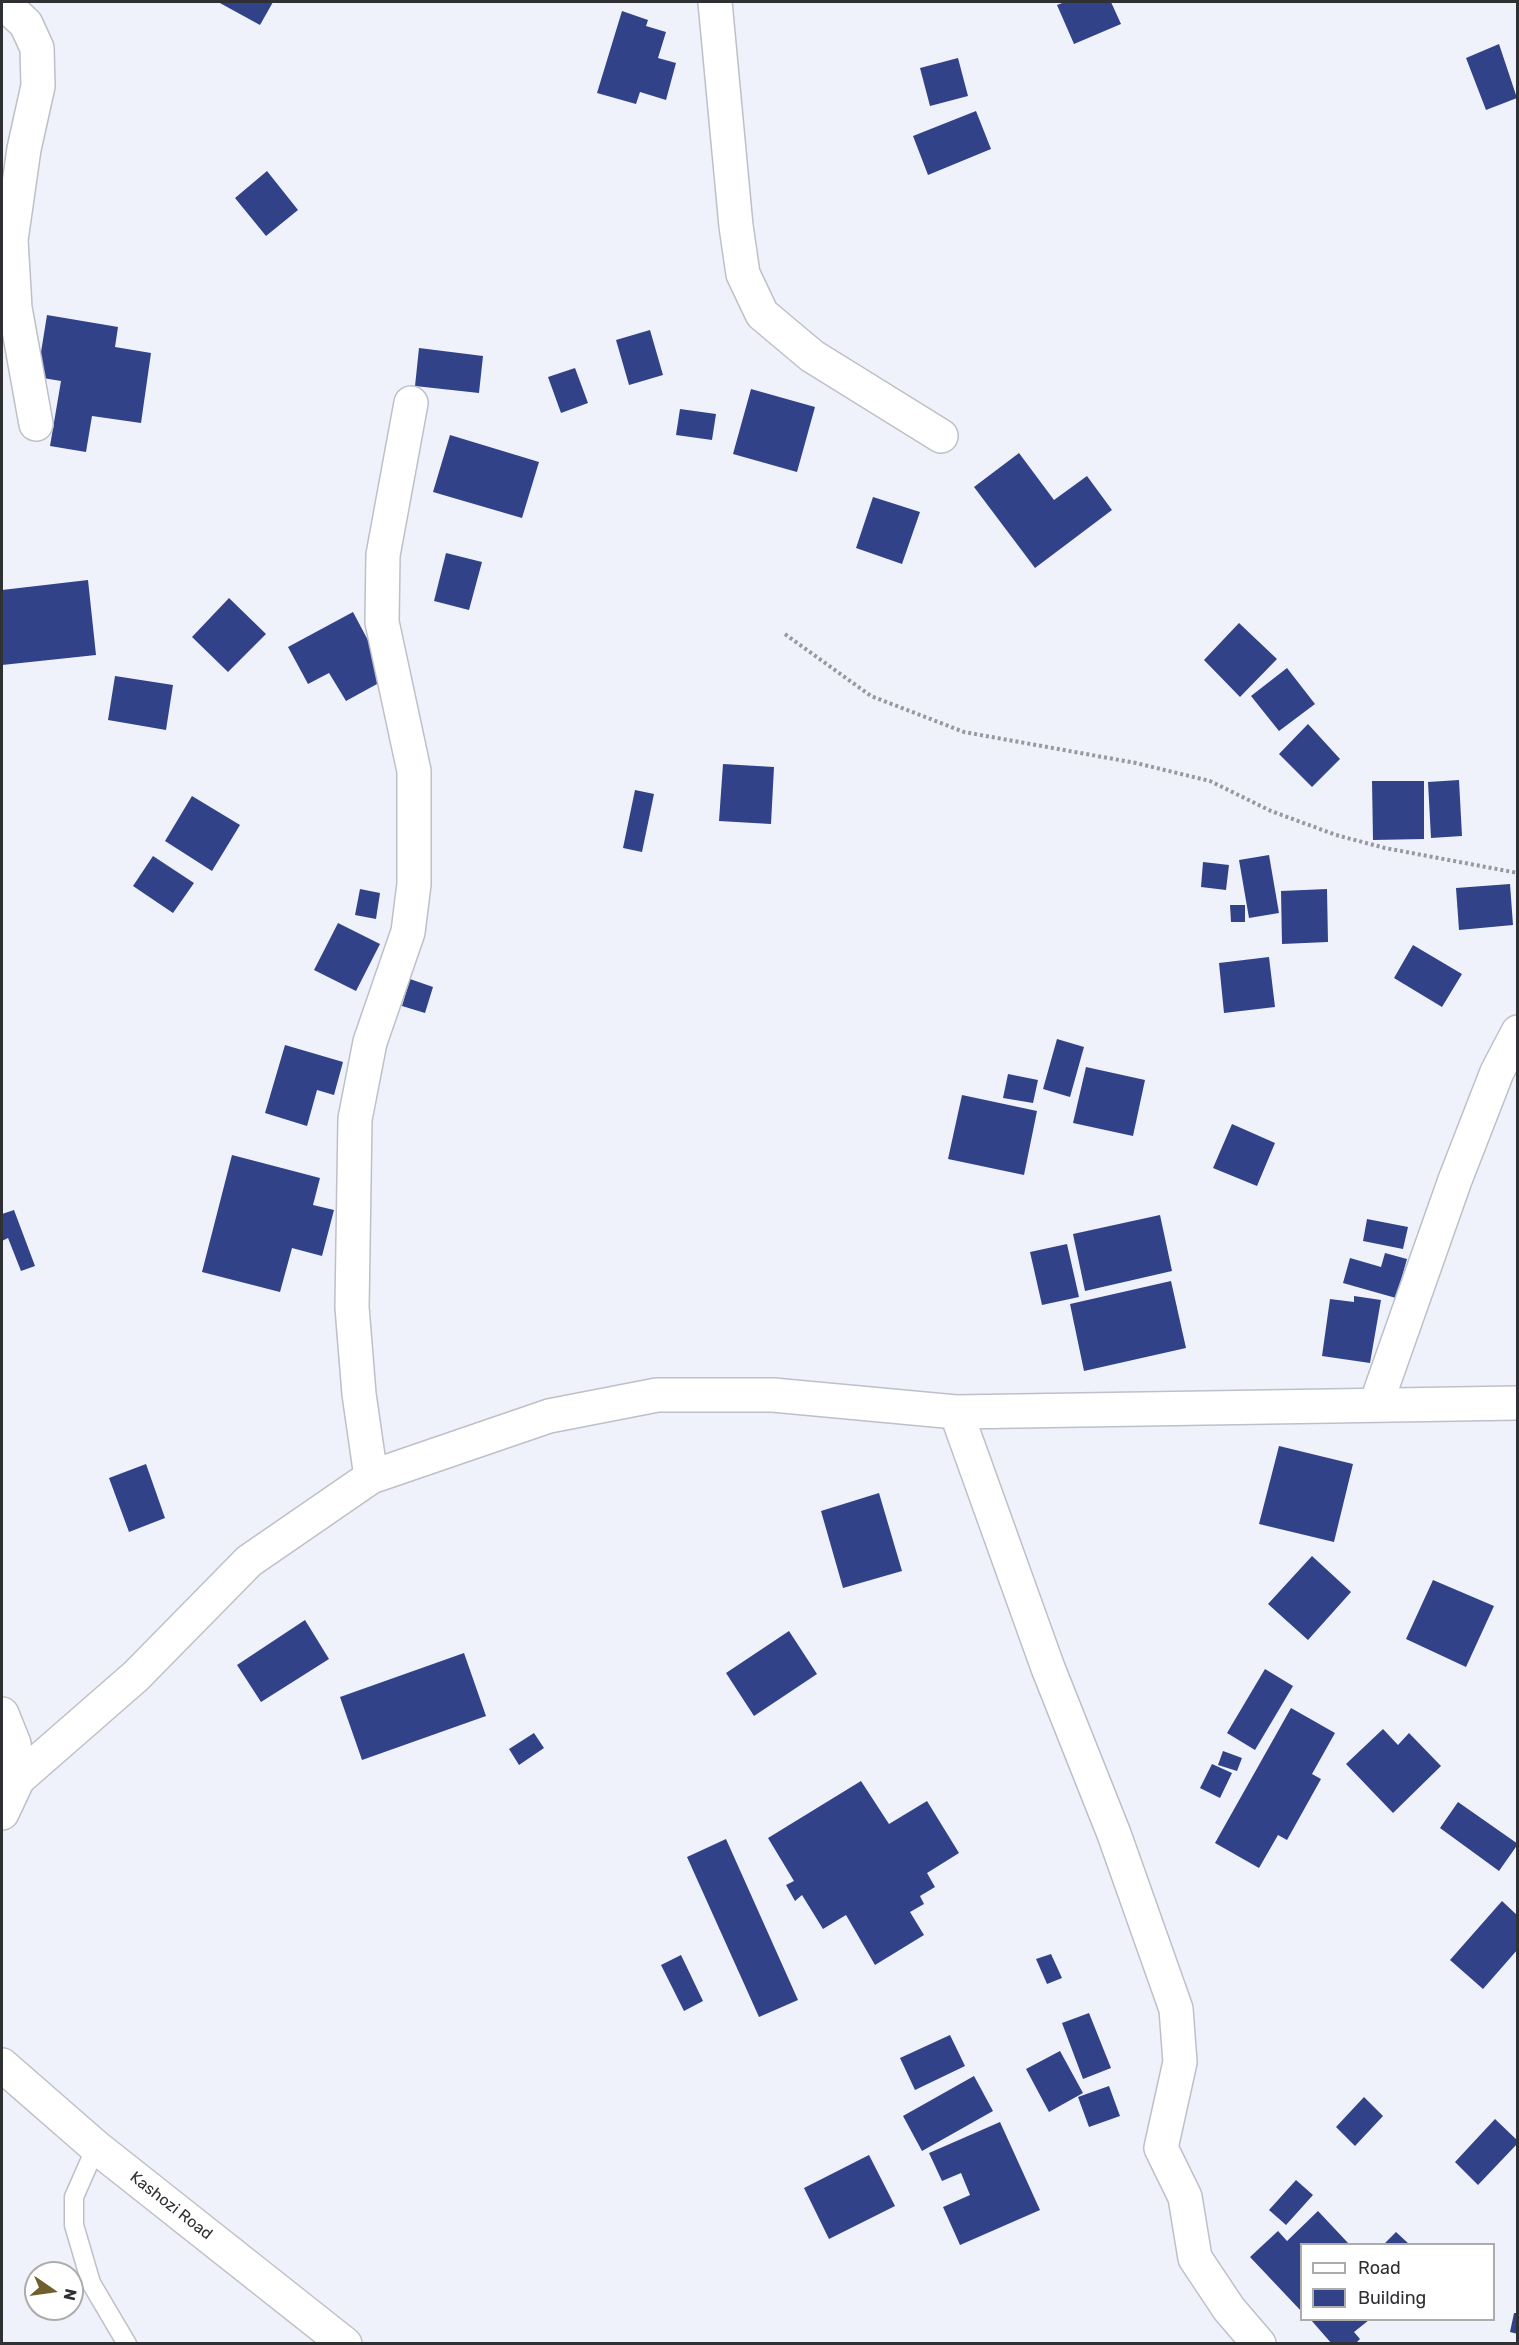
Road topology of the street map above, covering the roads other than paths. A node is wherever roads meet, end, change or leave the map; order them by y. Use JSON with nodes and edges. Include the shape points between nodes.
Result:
{"nodes":[{"id":1,"x":715,"y":2,"type":"edge"},
{"id":2,"x":2,"y":4,"type":"edge"},
{"id":3,"x":411,"y":403,"type":"dead end"},
{"id":4,"x":36,"y":424,"type":"dead end"},
{"id":5,"x":941,"y":436,"type":"dead end"},
{"id":6,"x":1518,"y":1032,"type":"edge"},
{"id":7,"x":1518,"y":1403,"type":"edge"},
{"id":8,"x":1376,"y":1404,"type":"junction"},
{"id":9,"x":956,"y":1412,"type":"junction"},
{"id":10,"x":371,"y":1477,"type":"junction"},
{"id":11,"x":2,"y":1714,"type":"edge"},
{"id":12,"x":18,"y":1779,"type":"junction"},
{"id":13,"x":2,"y":1813,"type":"edge"},
{"id":14,"x":2,"y":2065,"type":"edge"},
{"id":15,"x":96,"y":2146,"type":"junction"},
{"id":16,"x":128,"y":2343,"type":"edge"},
{"id":17,"x":345,"y":2343,"type":"edge"},
{"id":18,"x":1259,"y":2343,"type":"edge"}],
"edges":[{"from":1,"to":5,"type":"street","via":[[743,274],[762,314],[813,356]]},
{"from":2,"to":4,"type":"street","via":[[26,24],[37,48],[38,86],[11,240],[15,308]]},
{"from":3,"to":10,"type":"street","via":[[383,555],[382,622],[414,771],[414,884],[408,932],[370,1042],[355,1119],[352,1307]]},
{"from":6,"to":8,"type":"street","via":[[1497,1072],[1455,1180]]},
{"from":7,"to":8,"type":"street"},
{"from":8,"to":9,"type":"street"},
{"from":9,"to":10,"type":"street","via":[[773,1395],[657,1395],[549,1416]]},
{"from":9,"to":18,"type":"street","via":[[1176,2009],[1180,2062],[1161,2148],[1185,2197],[1195,2258]]},
{"from":10,"to":12,"type":"street","via":[[249,1561],[136,1676]]},
{"from":11,"to":12,"type":"street","via":[[14,1744]]},
{"from":12,"to":13,"type":"street"},
{"from":14,"to":15,"type":"street","name":"Kashozi Road"},
{"from":15,"to":16,"type":"lane","via":[[74,2197],[74,2224],[91,2283]]},
{"from":15,"to":17,"type":"street","name":"Kashozi Road"}]}
